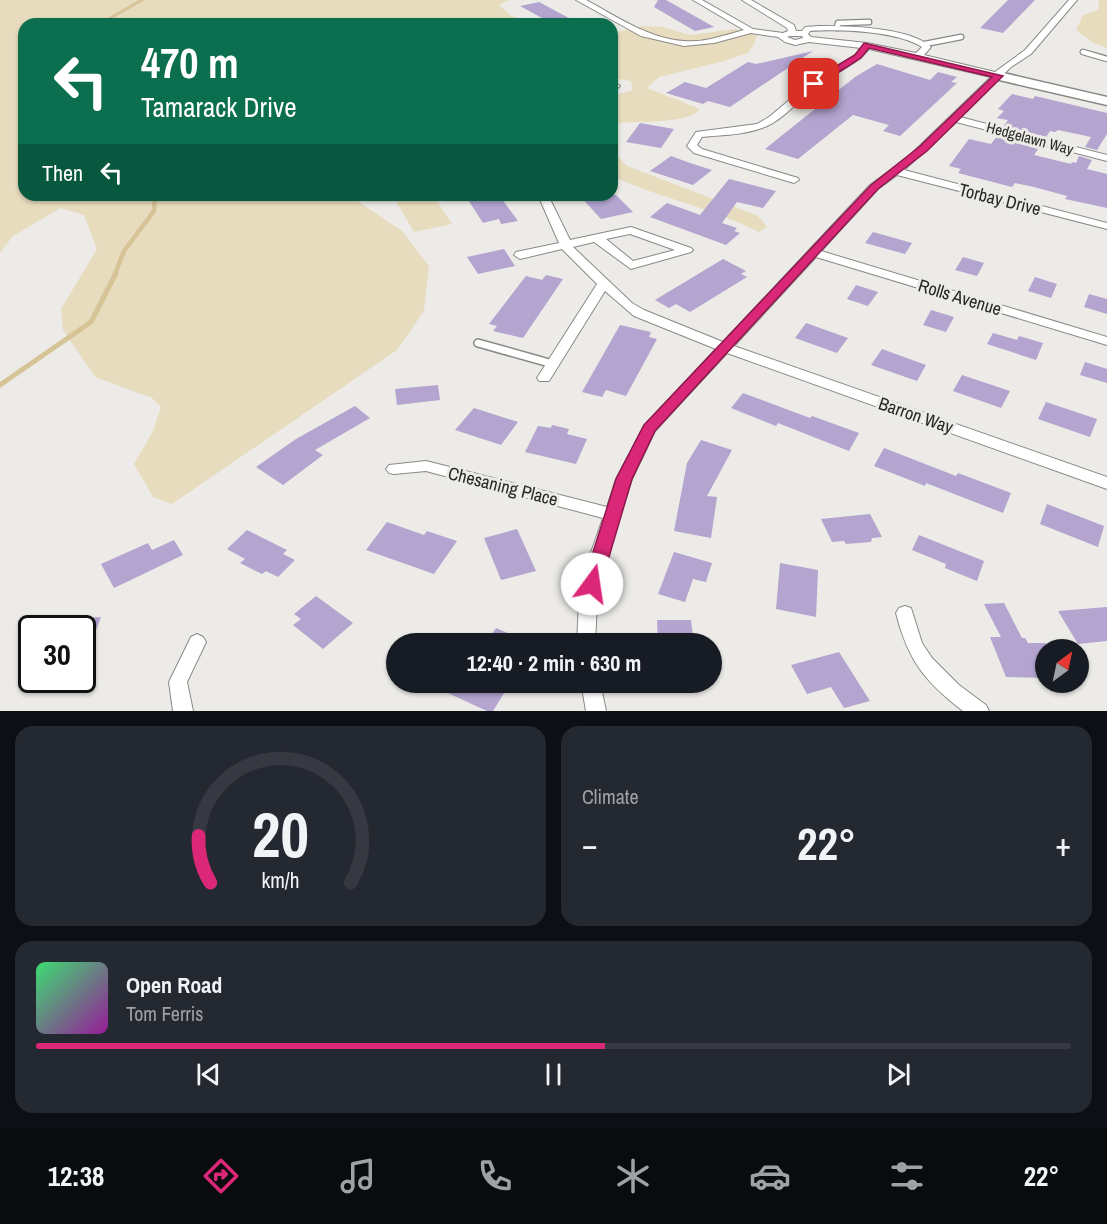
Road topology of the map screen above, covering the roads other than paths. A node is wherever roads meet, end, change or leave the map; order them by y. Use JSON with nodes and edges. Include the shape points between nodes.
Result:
{"nodes":[{"id":1,"x":580,"y":0,"type":"edge"},
{"id":2,"x":697,"y":0,"type":"edge"},
{"id":3,"x":746,"y":0,"type":"edge"},
{"id":4,"x":1073,"y":0,"type":"edge"},
{"id":5,"x":614,"y":18,"type":"edge"},
{"id":6,"x":618,"y":20,"type":"edge"},
{"id":7,"x":869,"y":22,"type":"dead end"},
{"id":8,"x":837,"y":28,"type":"junction"},
{"id":9,"x":751,"y":31,"type":"junction"},
{"id":10,"x":787,"y":34,"type":"junction"},
{"id":11,"x":806,"y":37,"type":"junction"},
{"id":12,"x":961,"y":37,"type":"dead end"},
{"id":13,"x":925,"y":44,"type":"junction"},
{"id":14,"x":867,"y":45,"type":"junction"},
{"id":15,"x":1083,"y":51,"type":"dead end"},
{"id":16,"x":918,"y":56,"type":"junction"},
{"id":17,"x":1107,"y":59,"type":"edge"},
{"id":18,"x":999,"y":76,"type":"junction"},
{"id":19,"x":1107,"y":101,"type":"edge"},
{"id":20,"x":953,"y":118,"type":"junction"},
{"id":21,"x":1107,"y":158,"type":"edge"},
{"id":22,"x":894,"y":171,"type":"junction"},
{"id":23,"x":794,"y":180,"type":"dead end"},
{"id":24,"x":546,"y":201,"type":"edge"},
{"id":25,"x":1107,"y":226,"type":"edge"},
{"id":26,"x":597,"y":238,"type":"junction"},
{"id":27,"x":566,"y":245,"type":"junction"},
{"id":28,"x":813,"y":252,"type":"junction"},
{"id":29,"x":520,"y":255,"type":"dead end"},
{"id":30,"x":604,"y":283,"type":"junction"},
{"id":31,"x":1107,"y":341,"type":"edge"},
{"id":32,"x":478,"y":343,"type":"dead end"},
{"id":33,"x":724,"y":347,"type":"junction"},
{"id":34,"x":553,"y":364,"type":"junction"},
{"id":35,"x":544,"y":378,"type":"dead end"},
{"id":36,"x":394,"y":470,"type":"dead end"},
{"id":37,"x":1107,"y":483,"type":"edge"},
{"id":38,"x":612,"y":514,"type":"junction"},
{"id":39,"x":905,"y":613,"type":"dead end"},
{"id":40,"x":587,"y":633,"type":"edge"},
{"id":41,"x":197,"y":642,"type":"dead end"},
{"id":42,"x":592,"y":693,"type":"edge"},
{"id":43,"x":183,"y":711,"type":"edge"},
{"id":44,"x":596,"y":711,"type":"edge"},
{"id":45,"x":979,"y":711,"type":"edge"}],
"edges":[{"from":1,"to":5,"type":"street"},
{"from":2,"to":9,"type":"street"},
{"from":3,"to":10,"type":"street","via":[[791,27]]},
{"from":4,"to":18,"type":"street","via":[[1033,48]]},
{"from":6,"to":9,"type":"street","via":[[644,34],[684,44]]},
{"from":7,"to":8,"type":"lane","via":[[845,21],[838,23]]},
{"from":8,"to":11,"type":"street","via":[[808,29]]},
{"from":8,"to":13,"type":"street"},
{"from":9,"to":10,"type":"street"},
{"from":10,"to":11,"type":"street","via":[[783,38],[792,42]]},
{"from":11,"to":14,"type":"street"},
{"from":12,"to":13,"type":"lane"},
{"from":13,"to":16,"type":"street","via":[[927,47]]},
{"from":14,"to":16,"type":"street"},
{"from":14,"to":23,"type":"street","via":[[858,57],[814,84],[760,126],[699,134],[692,143],[698,151]]},
{"from":15,"to":17,"type":"lane"},
{"from":16,"to":18,"type":"street"},
{"from":18,"to":19,"type":"street"},
{"from":18,"to":20,"type":"street"},
{"from":20,"to":21,"type":"street","name":"Hedgelawn Way"},
{"from":20,"to":22,"type":"street","via":[[923,149]]},
{"from":22,"to":25,"type":"street","name":"Torbay Drive"},
{"from":22,"to":28,"type":"street"},
{"from":24,"to":27,"type":"street","name":"Barron Way"},
{"from":26,"to":26,"type":"street","via":[[631,230],[687,250],[632,265]]},
{"from":26,"to":27,"type":"street"},
{"from":27,"to":29,"type":"street"},
{"from":27,"to":30,"type":"street","name":"Barron Way"},
{"from":28,"to":31,"type":"street","name":"Rolls Avenue"},
{"from":28,"to":33,"type":"street"},
{"from":30,"to":33,"type":"street","name":"Barron Way","via":[[639,313]]},
{"from":30,"to":34,"type":"street"},
{"from":32,"to":34,"type":"lane"},
{"from":33,"to":37,"type":"street","name":"Barron Way"},
{"from":33,"to":38,"type":"street","via":[[649,429]]},
{"from":34,"to":35,"type":"street"},
{"from":36,"to":38,"type":"street","name":"Chesaning Place","via":[[426,466]]},
{"from":38,"to":40,"type":"street","via":[[595,567]]},
{"from":39,"to":45,"type":"street","via":[[914,646],[957,695]]},
{"from":41,"to":43,"type":"street","via":[[178,682]]},
{"from":42,"to":44,"type":"street"}]}
